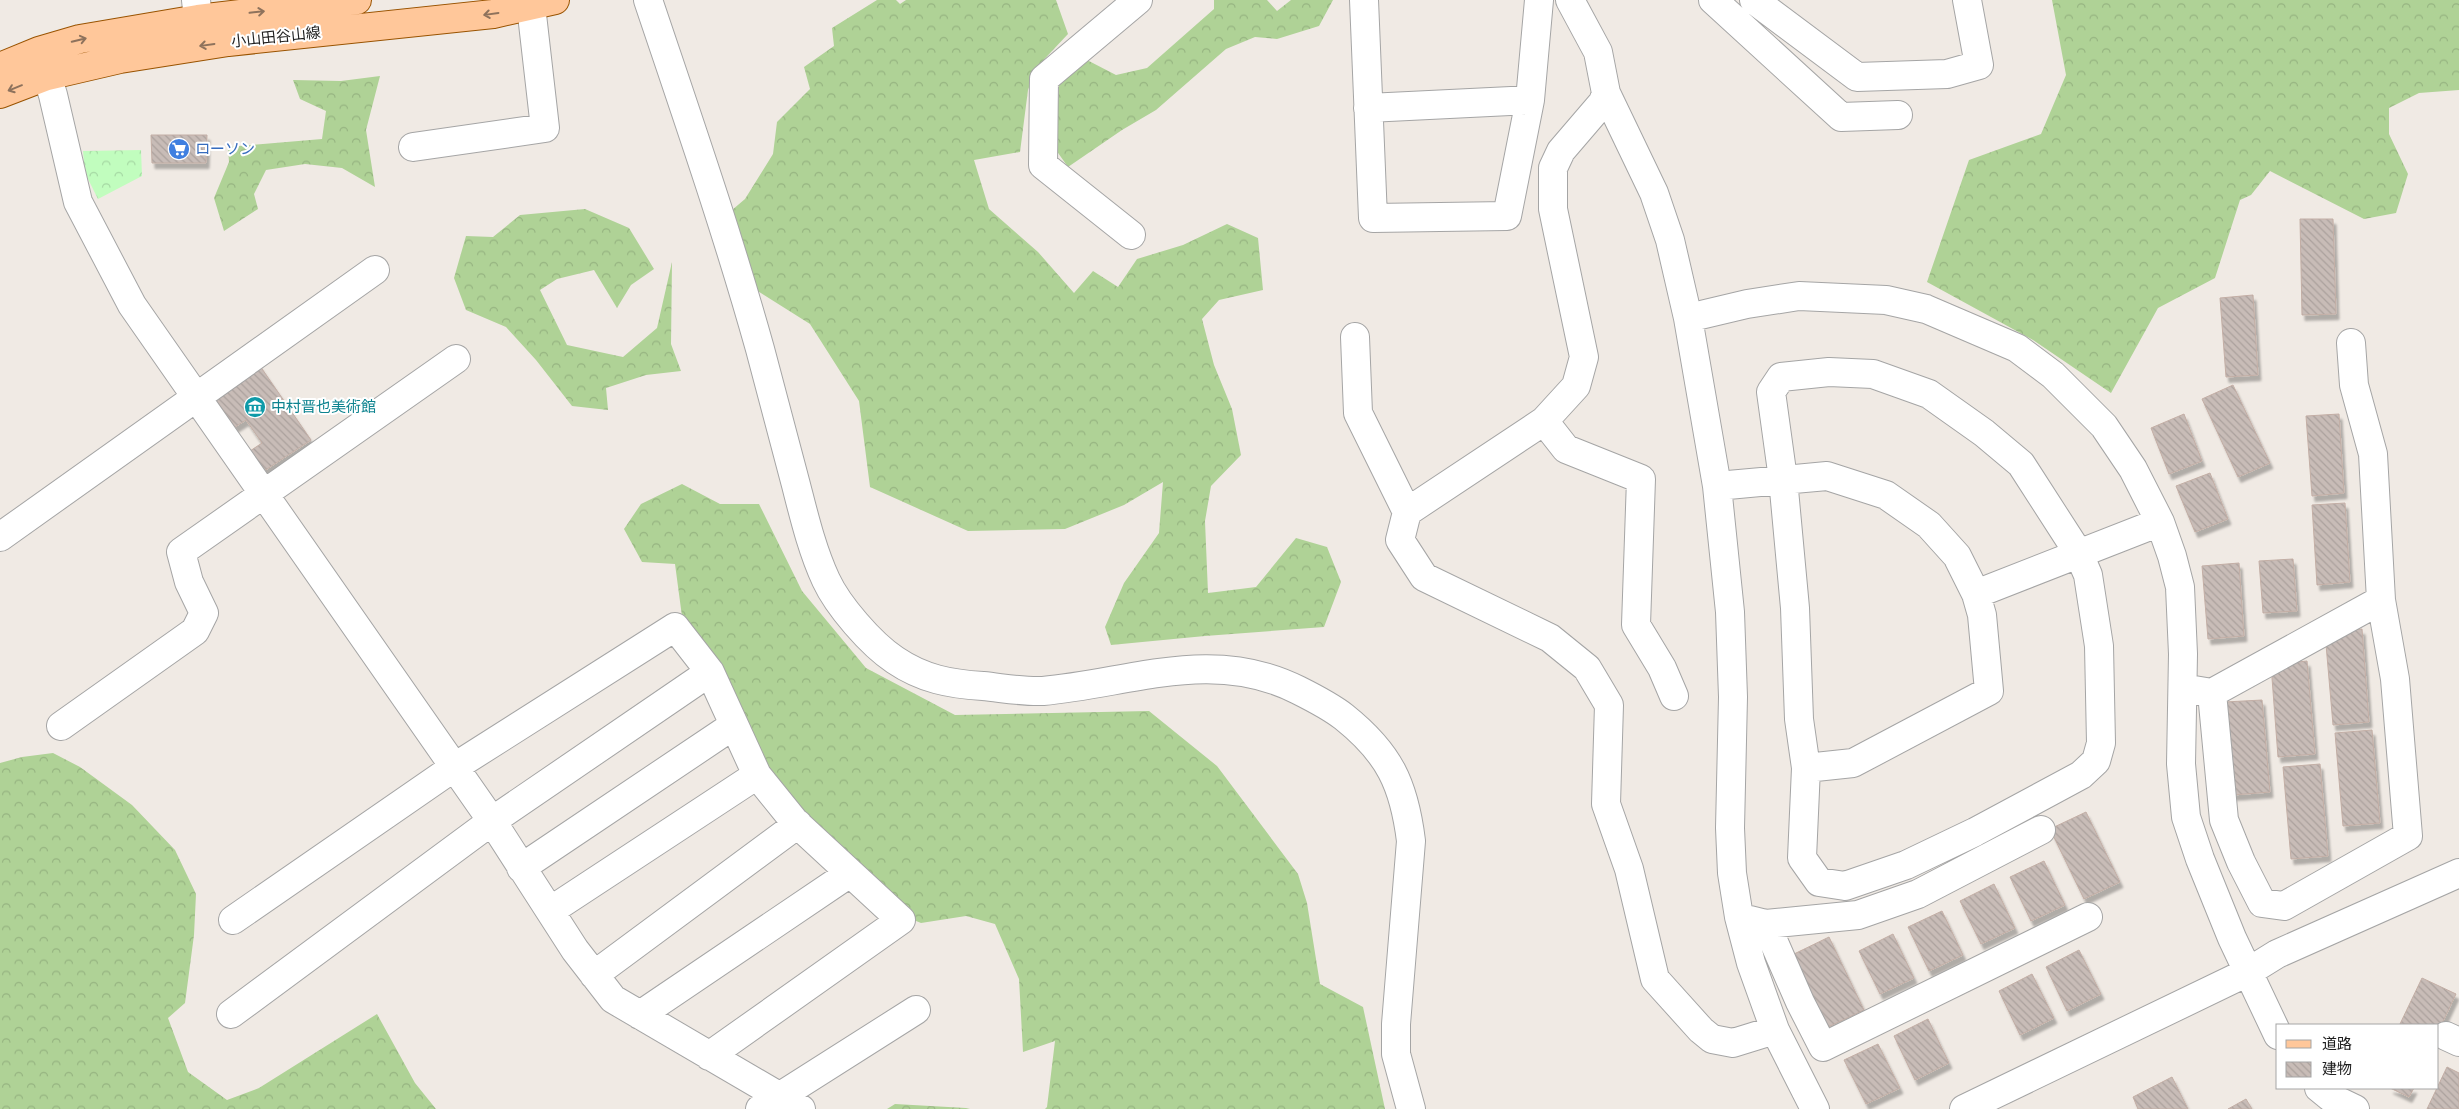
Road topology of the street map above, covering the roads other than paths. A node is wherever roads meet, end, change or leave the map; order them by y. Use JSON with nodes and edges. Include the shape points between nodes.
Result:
{"nodes":[{"id":1,"x":357,"y":0,"type":"edge"},
{"id":2,"x":648,"y":0,"type":"edge"},
{"id":3,"x":1138,"y":0,"type":"edge"},
{"id":4,"x":1364,"y":0,"type":"edge"},
{"id":5,"x":1539,"y":0,"type":"edge"},
{"id":6,"x":1570,"y":0,"type":"edge"},
{"id":7,"x":1714,"y":0,"type":"edge"},
{"id":8,"x":1754,"y":0,"type":"edge"},
{"id":9,"x":1967,"y":0,"type":"edge"},
{"id":10,"x":543,"y":3,"type":"edge"},
{"id":11,"x":197,"y":9,"type":"edge"},
{"id":12,"x":43,"y":63,"type":"junction"},
{"id":13,"x":0,"y":67,"type":"edge"},
{"id":14,"x":1606,"y":93,"type":"junction"},
{"id":15,"x":0,"y":94,"type":"edge"},
{"id":16,"x":1530,"y":100,"type":"junction"},
{"id":17,"x":1368,"y":108,"type":"junction"},
{"id":18,"x":1898,"y":115,"type":"dead end"},
{"id":19,"x":412,"y":147,"type":"dead end"},
{"id":20,"x":1131,"y":234,"type":"dead end"},
{"id":21,"x":375,"y":270,"type":"dead end"},
{"id":22,"x":1688,"y":318,"type":"junction"},
{"id":23,"x":1355,"y":337,"type":"dead end"},
{"id":24,"x":2351,"y":344,"type":"dead end"},
{"id":25,"x":456,"y":359,"type":"dead end"},
{"id":26,"x":194,"y":397,"type":"junction"},
{"id":27,"x":1544,"y":421,"type":"junction"},
{"id":28,"x":1783,"y":479,"type":"junction"},
{"id":29,"x":1717,"y":486,"type":"junction"},
{"id":30,"x":262,"y":495,"type":"junction"},
{"id":31,"x":1407,"y":512,"type":"junction"},
{"id":32,"x":2160,"y":522,"type":"junction"},
{"id":33,"x":0,"y":537,"type":"edge"},
{"id":34,"x":2079,"y":554,"type":"junction"},
{"id":35,"x":1976,"y":594,"type":"junction"},
{"id":36,"x":2381,"y":600,"type":"junction"},
{"id":37,"x":710,"y":672,"type":"junction"},
{"id":38,"x":2183,"y":688,"type":"junction"},
{"id":39,"x":2212,"y":693,"type":"junction"},
{"id":40,"x":1674,"y":696,"type":"dead end"},
{"id":41,"x":734,"y":725,"type":"junction"},
{"id":42,"x":61,"y":726,"type":"dead end"},
{"id":43,"x":453,"y":768,"type":"junction"},
{"id":44,"x":1806,"y":768,"type":"junction"},
{"id":45,"x":757,"y":775,"type":"junction"},
{"id":46,"x":492,"y":821,"type":"junction"},
{"id":47,"x":798,"y":824,"type":"junction"},
{"id":48,"x":2041,"y":830,"type":"dead end"},
{"id":49,"x":521,"y":868,"type":"junction"},
{"id":50,"x":850,"y":873,"type":"junction"},
{"id":51,"x":2459,"y":873,"type":"edge"},
{"id":52,"x":550,"y":912,"type":"junction"},
{"id":53,"x":1739,"y":917,"type":"junction"},
{"id":54,"x":2088,"y":918,"type":"dead end"},
{"id":55,"x":233,"y":920,"type":"dead end"},
{"id":56,"x":1766,"y":924,"type":"junction"},
{"id":57,"x":2248,"y":972,"type":"junction"},
{"id":58,"x":594,"y":975,"type":"junction"},
{"id":59,"x":916,"y":1010,"type":"dead end"},
{"id":60,"x":230,"y":1014,"type":"dead end"},
{"id":61,"x":640,"y":1015,"type":"junction"},
{"id":62,"x":1775,"y":1030,"type":"junction"},
{"id":63,"x":2276,"y":1031,"type":"edge"},
{"id":64,"x":709,"y":1056,"type":"junction"},
{"id":65,"x":2321,"y":1089,"type":"edge"},
{"id":66,"x":779,"y":1105,"type":"edge"},
{"id":67,"x":1411,"y":1109,"type":"edge"},
{"id":68,"x":1815,"y":1109,"type":"edge"},
{"id":69,"x":1964,"y":1109,"type":"edge"},
{"id":70,"x":2355,"y":1109,"type":"edge"}],
"edges":[{"from":11,"to":1,"type":"main road","name":"小山田谷山線","one_way":true},
{"from":2,"to":67,"type":"street","via":[[729,239],[807,526],[826,581],[842,606],[894,659],[951,684],[1041,691],[1146,675],[1202,669],[1235,670],[1277,680],[1319,701],[1358,728],[1390,765],[1408,812],[1411,841],[1396,1054]]},
{"from":3,"to":20,"type":"street","via":[[1044,79],[1043,165]]},
{"from":4,"to":17,"type":"street"},
{"from":5,"to":16,"type":"street"},
{"from":6,"to":14,"type":"street","via":[[1598,52]]},
{"from":7,"to":18,"type":"street","via":[[1841,118]]},
{"from":8,"to":9,"type":"street","via":[[1857,78],[1947,74],[1979,64]]},
{"from":10,"to":12,"type":"main road","name":"小山田谷山線","one_way":true,"via":[[493,14],[396,26],[228,42],[120,59]]},
{"from":10,"to":19,"type":"street","via":[[545,128]]},
{"from":12,"to":11,"type":"main road","name":"小山田谷山線","one_way":true,"via":[[80,39]]},
{"from":12,"to":13,"type":"main road","name":"小山田谷山線"},
{"from":12,"to":15,"type":"main road","name":"小山田谷山線","one_way":true},
{"from":12,"to":26,"type":"street","via":[[78,202],[132,305]]},
{"from":14,"to":22,"type":"street","via":[[1654,193],[1670,240]]},
{"from":14,"to":27,"type":"street","via":[[1603,102],[1560,151],[1554,168],[1553,209],[1584,357],[1576,386]]},
{"from":16,"to":17,"type":"street"},
{"from":16,"to":17,"type":"street","via":[[1507,216],[1373,218]]},
{"from":21,"to":26,"type":"street"},
{"from":22,"to":29,"type":"street"},
{"from":22,"to":32,"type":"street","via":[[1747,304],[1840,296],[1886,300],[1975,329],[2017,348],[2053,375],[2104,426],[2133,469]]},
{"from":23,"to":31,"type":"street","via":[[1358,413]]},
{"from":24,"to":36,"type":"street","via":[[2354,385],[2373,454]]},
{"from":25,"to":30,"type":"street"},
{"from":26,"to":30,"type":"street"},
{"from":26,"to":33,"type":"street"},
{"from":27,"to":31,"type":"street"},
{"from":27,"to":40,"type":"street","via":[[1566,449],[1641,479],[1636,625],[1662,668]]},
{"from":28,"to":29,"type":"street"},
{"from":28,"to":34,"type":"street","via":[[1772,392],[1781,377],[1829,372],[1873,374],[1929,394],[2021,464]]},
{"from":28,"to":35,"type":"street","via":[[1827,476],[1886,495],[1930,525],[1957,556]]},
{"from":28,"to":44,"type":"street","via":[[1795,608],[1799,719]]},
{"from":29,"to":53,"type":"street","via":[[1730,612],[1733,698],[1730,828],[1732,874]]},
{"from":30,"to":42,"type":"street","via":[[181,552],[189,582],[204,613],[195,631]]},
{"from":30,"to":43,"type":"street"},
{"from":31,"to":62,"type":"street","via":[[1400,540],[1424,576],[1550,638],[1587,668],[1608,705],[1606,804],[1629,869],[1655,979],[1712,1039],[1733,1043]]},
{"from":32,"to":34,"type":"street"},
{"from":32,"to":38,"type":"street","via":[[2180,587]]},
{"from":34,"to":35,"type":"street"},
{"from":34,"to":44,"type":"street","via":[[2088,575],[2099,646],[2101,743],[2096,761],[2081,775],[1906,865],[1845,886],[1819,882],[1802,858]]},
{"from":35,"to":44,"type":"street","via":[[1982,615],[1989,691],[1853,763]]},
{"from":36,"to":39,"type":"street"},
{"from":36,"to":39,"type":"street","via":[[2395,679],[2408,836],[2284,906],[2262,903],[2224,820]]},
{"from":37,"to":41,"type":"street"},
{"from":37,"to":43,"type":"street","via":[[675,627]]},
{"from":37,"to":46,"type":"street"},
{"from":38,"to":39,"type":"street"},
{"from":38,"to":57,"type":"street","via":[[2181,764],[2186,817],[2200,859]]},
{"from":41,"to":45,"type":"street"},
{"from":41,"to":49,"type":"street"},
{"from":43,"to":46,"type":"street"},
{"from":43,"to":55,"type":"street"},
{"from":45,"to":47,"type":"street"},
{"from":45,"to":52,"type":"street"},
{"from":46,"to":49,"type":"street"},
{"from":46,"to":60,"type":"street"},
{"from":47,"to":50,"type":"street"},
{"from":47,"to":58,"type":"street"},
{"from":48,"to":56,"type":"street","via":[[1918,894],[1858,915]]},
{"from":49,"to":52,"type":"street"},
{"from":50,"to":61,"type":"street"},
{"from":50,"to":64,"type":"street","via":[[901,920]]},
{"from":51,"to":57,"type":"street","via":[[2277,954]]},
{"from":52,"to":58,"type":"street"},
{"from":53,"to":56,"type":"street"},
{"from":53,"to":62,"type":"street","via":[[1751,964]]},
{"from":54,"to":56,"type":"street","via":[[1823,1047]]},
{"from":57,"to":63,"type":"street"},
{"from":57,"to":69,"type":"street"},
{"from":58,"to":61,"type":"street","via":[[613,998]]},
{"from":59,"to":66,"type":"street"},
{"from":61,"to":64,"type":"street"},
{"from":62,"to":68,"type":"street"},
{"from":64,"to":66,"type":"street"},
{"from":65,"to":70,"type":"street"}]}
